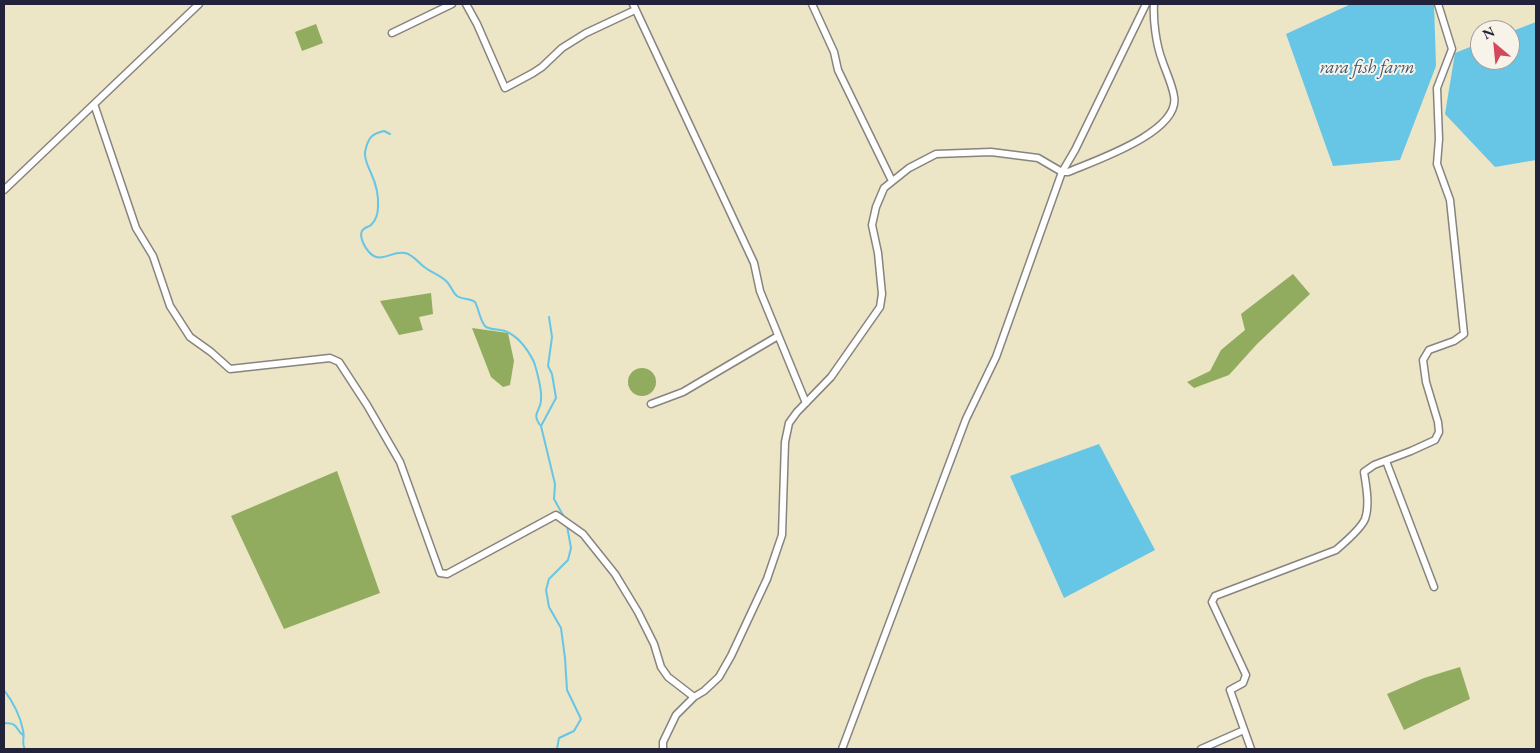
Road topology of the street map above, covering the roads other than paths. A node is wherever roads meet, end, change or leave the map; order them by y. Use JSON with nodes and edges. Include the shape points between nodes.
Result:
{"nodes":[{"id":1,"x":199,"y":4,"type":"edge"},
{"id":2,"x":466,"y":4,"type":"edge"},
{"id":3,"x":812,"y":4,"type":"edge"},
{"id":4,"x":1146,"y":4,"type":"edge"},
{"id":5,"x":1154,"y":4,"type":"edge"},
{"id":6,"x":1438,"y":4,"type":"edge"},
{"id":7,"x":448,"y":5,"type":"edge"},
{"id":8,"x":634,"y":7,"type":"edge"},
{"id":9,"x":392,"y":33,"type":"dead end"},
{"id":10,"x":94,"y":104,"type":"junction"},
{"id":11,"x":1062,"y":172,"type":"junction"},
{"id":12,"x":892,"y":182,"type":"junction"},
{"id":13,"x":4,"y":190,"type":"edge"},
{"id":14,"x":778,"y":336,"type":"junction"},
{"id":15,"x":806,"y":403,"type":"junction"},
{"id":16,"x":651,"y":404,"type":"dead end"},
{"id":17,"x":1386,"y":460,"type":"junction"},
{"id":18,"x":1434,"y":587,"type":"dead end"},
{"id":19,"x":694,"y":696,"type":"junction"},
{"id":20,"x":1244,"y":730,"type":"junction"},
{"id":21,"x":663,"y":749,"type":"edge"},
{"id":22,"x":842,"y":749,"type":"edge"},
{"id":23,"x":1201,"y":749,"type":"edge"},
{"id":24,"x":1252,"y":749,"type":"edge"}],
"edges":[{"from":1,"to":10,"type":"street"},
{"from":2,"to":8,"type":"street","via":[[505,88],[533,73],[562,48]]},
{"from":3,"to":12,"type":"street","via":[[834,52],[838,70]]},
{"from":4,"to":11,"type":"street"},
{"from":5,"to":11,"type":"street","via":[[1161,58],[1175,98],[1168,119],[1131,146]]},
{"from":6,"to":17,"type":"street","via":[[1452,49],[1437,88],[1437,164],[1450,200],[1464,334],[1429,350],[1423,360],[1438,422],[1439,432],[1435,440]]},
{"from":7,"to":9,"type":"street"},
{"from":8,"to":14,"type":"street","via":[[754,263],[760,291]]},
{"from":10,"to":13,"type":"street"},
{"from":10,"to":19,"type":"street","via":[[136,228],[153,256],[170,306],[190,336],[230,369],[330,358],[339,362],[400,462],[440,573],[447,574],[556,515],[562,518],[583,534],[615,574],[654,644],[661,668]]},
{"from":11,"to":12,"type":"street","via":[[1038,158],[991,152],[936,154],[909,168]]},
{"from":11,"to":22,"type":"street","via":[[996,357],[966,419]]},
{"from":12,"to":15,"type":"street","via":[[884,188],[872,225],[882,286],[880,307],[830,377]]},
{"from":14,"to":15,"type":"street"},
{"from":14,"to":16,"type":"street","via":[[683,392]]},
{"from":15,"to":19,"type":"street","via":[[789,423],[782,484],[782,535],[768,579],[719,676]]},
{"from":17,"to":18,"type":"street"},
{"from":17,"to":20,"type":"street","via":[[1364,472],[1368,499],[1365,519],[1336,550],[1214,596],[1212,602],[1246,675],[1243,682],[1230,690]]},
{"from":19,"to":21,"type":"street","via":[[676,715]]},
{"from":20,"to":23,"type":"street"},
{"from":20,"to":24,"type":"street"}]}
